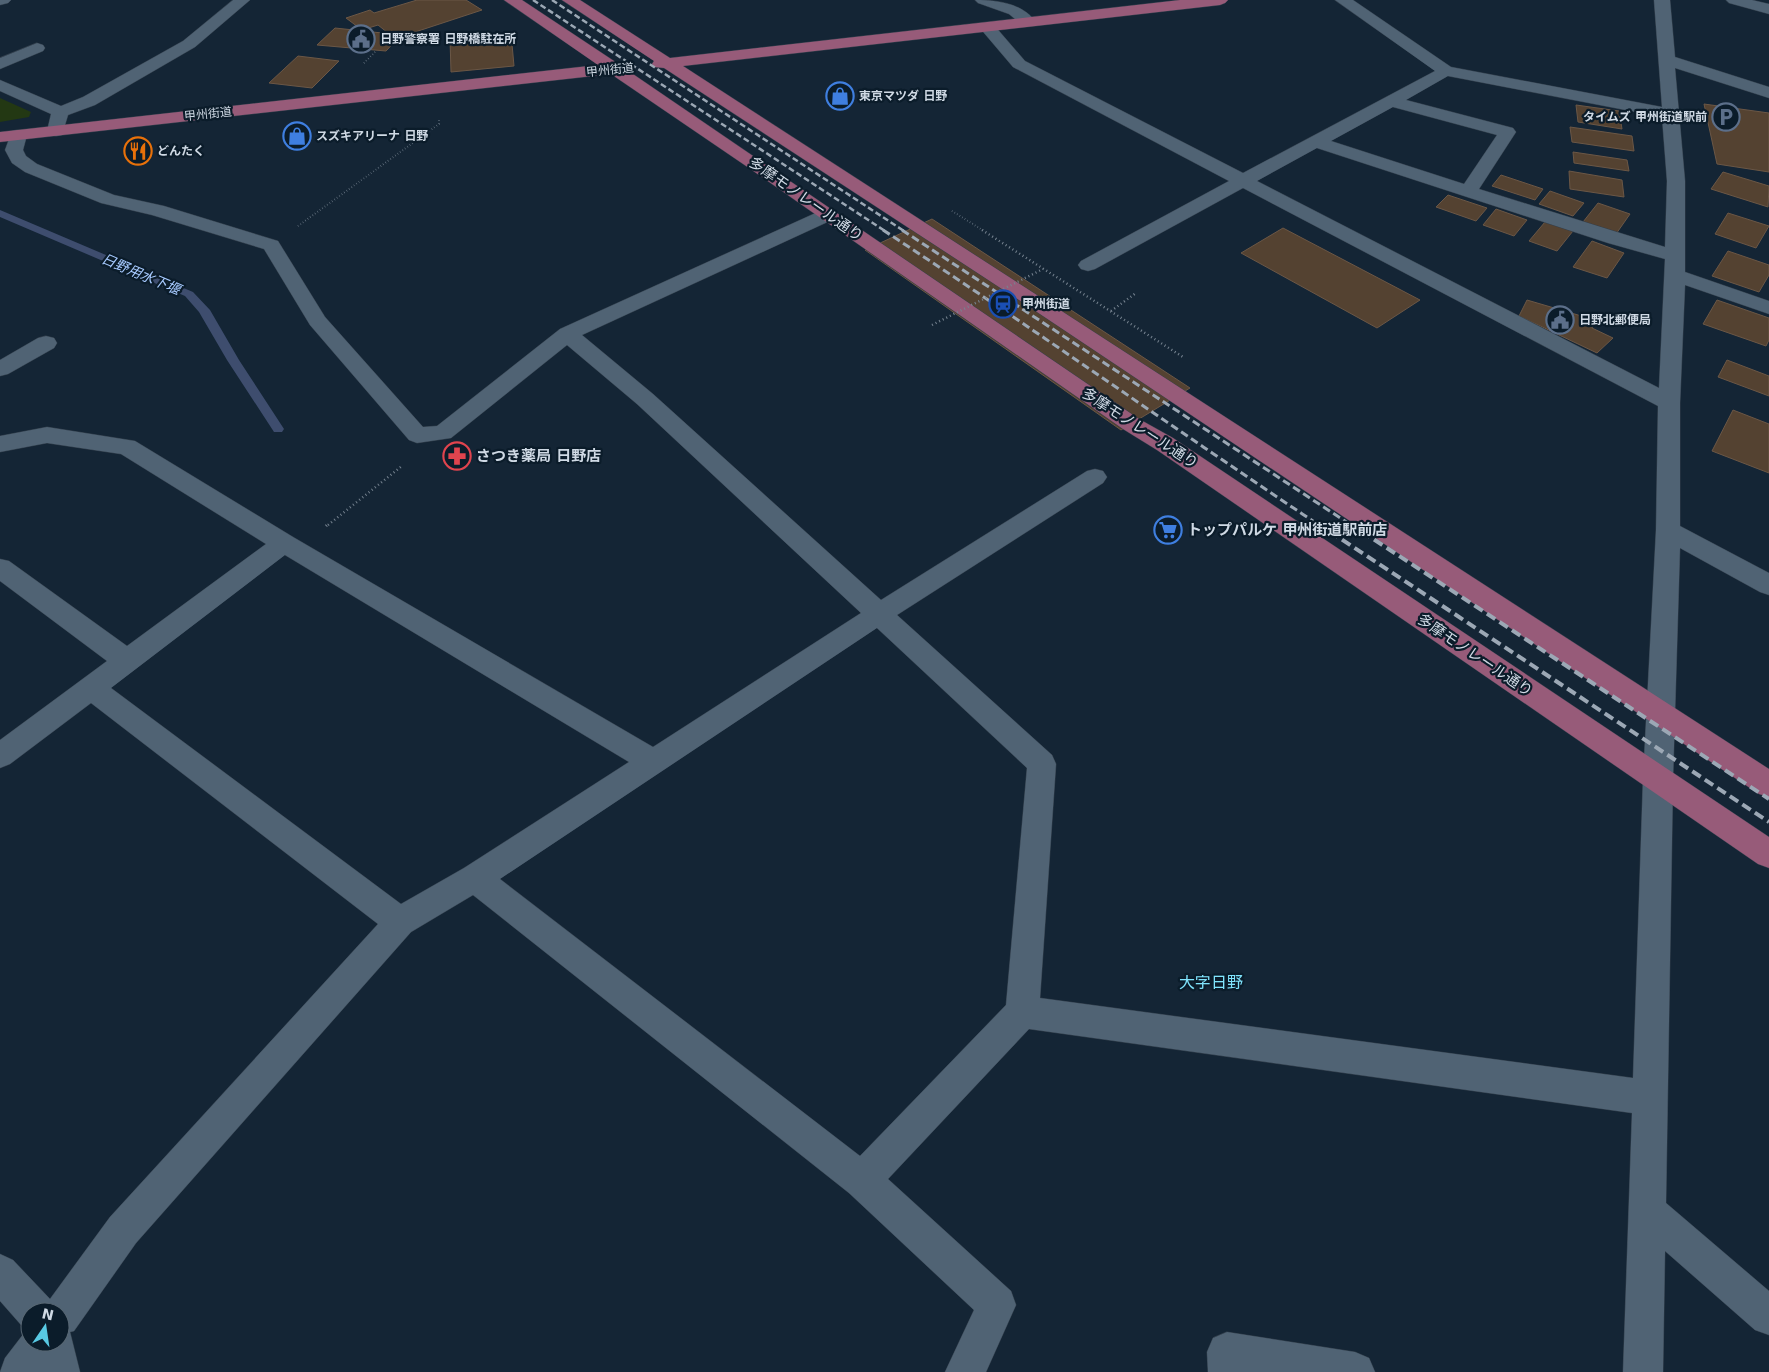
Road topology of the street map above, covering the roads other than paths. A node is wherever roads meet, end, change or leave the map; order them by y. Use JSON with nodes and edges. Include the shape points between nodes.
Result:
{"nodes":[{"id":1,"x":242,"y":0,"type":"edge"},
{"id":2,"x":512,"y":0,"type":"edge"},
{"id":3,"x":570,"y":0,"type":"edge"},
{"id":4,"x":983,"y":0,"type":"edge"},
{"id":5,"x":1220,"y":0,"type":"edge"},
{"id":6,"x":1343,"y":0,"type":"edge"},
{"id":7,"x":1662,"y":0,"type":"edge"},
{"id":8,"x":1734,"y":0,"type":"edge"},
{"id":9,"x":1769,"y":9,"type":"edge"},
{"id":10,"x":1028,"y":22,"type":"junction"},
{"id":11,"x":987,"y":27,"type":"junction"},
{"id":12,"x":37,"y":48,"type":"dead end"},
{"id":13,"x":1668,"y":60,"type":"junction"},
{"id":14,"x":0,"y":64,"type":"edge"},
{"id":15,"x":667,"y":64,"type":"junction"},
{"id":16,"x":613,"y":69,"type":"junction"},
{"id":17,"x":1446,"y":71,"type":"junction"},
{"id":18,"x":0,"y":85,"type":"edge"},
{"id":19,"x":1769,"y":93,"type":"edge"},
{"id":20,"x":1392,"y":101,"type":"junction"},
{"id":21,"x":60,"y":112,"type":"junction"},
{"id":22,"x":1672,"y":114,"type":"junction"},
{"id":23,"x":56,"y":131,"type":"junction"},
{"id":24,"x":9,"y":136,"type":"edge"},
{"id":25,"x":1317,"y":142,"type":"junction"},
{"id":26,"x":1245,"y":180,"type":"junction"},
{"id":27,"x":1468,"y":192,"type":"junction"},
{"id":28,"x":827,"y":215,"type":"junction"},
{"id":29,"x":1088,"y":264,"type":"dead end"},
{"id":30,"x":1675,"y":265,"type":"junction"},
{"id":31,"x":1769,"y":308,"type":"edge"},
{"id":32,"x":567,"y":334,"type":"junction"},
{"id":33,"x":46,"y":343,"type":"dead end"},
{"id":34,"x":0,"y":369,"type":"edge"},
{"id":35,"x":1669,"y":402,"type":"junction"},
{"id":36,"x":0,"y":444,"type":"edge"},
{"id":37,"x":1094,"y":477,"type":"dead end"},
{"id":38,"x":1668,"y":530,"type":"junction"},
{"id":39,"x":290,"y":546,"type":"junction"},
{"id":40,"x":0,"y":568,"type":"edge"},
{"id":41,"x":1769,"y":585,"type":"edge"},
{"id":42,"x":879,"y":614,"type":"junction"},
{"id":43,"x":127,"y":661,"type":"junction"},
{"id":44,"x":91,"y":688,"type":"junction"},
{"id":45,"x":1662,"y":716,"type":"junction"},
{"id":46,"x":0,"y":756,"type":"edge"},
{"id":47,"x":654,"y":762,"type":"junction"},
{"id":48,"x":1658,"y":779,"type":"junction"},
{"id":49,"x":1769,"y":785,"type":"edge"},
{"id":50,"x":1769,"y":854,"type":"edge"},
{"id":51,"x":476,"y":878,"type":"junction"},
{"id":52,"x":400,"y":922,"type":"junction"},
{"id":53,"x":1022,"y":1012,"type":"junction"},
{"id":54,"x":1650,"y":1098,"type":"junction"},
{"id":55,"x":862,"y":1180,"type":"junction"},
{"id":56,"x":1647,"y":1211,"type":"junction"},
{"id":57,"x":0,"y":1273,"type":"edge"},
{"id":58,"x":27,"y":1302,"type":"edge"},
{"id":59,"x":70,"y":1303,"type":"edge"},
{"id":60,"x":1769,"y":1316,"type":"edge"},
{"id":61,"x":34,"y":1352,"type":"edge"},
{"id":62,"x":56,"y":1352,"type":"edge"},
{"id":63,"x":19,"y":1372,"type":"edge"},
{"id":64,"x":60,"y":1372,"type":"edge"},
{"id":65,"x":965,"y":1372,"type":"edge"},
{"id":66,"x":1228,"y":1372,"type":"edge"},
{"id":67,"x":1355,"y":1372,"type":"edge"},
{"id":68,"x":1643,"y":1372,"type":"edge"}],
"edges":[{"from":1,"to":21,"type":"street","via":[[189,44],[89,100]]},
{"from":2,"to":16,"type":"main road","name":"多摩モノレール通り"},
{"from":3,"to":15,"type":"main road"},
{"from":4,"to":10,"type":"street","via":[[1014,10]]},
{"from":5,"to":10,"type":"main road","name":"甲州街道"},
{"from":6,"to":17,"type":"street"},
{"from":7,"to":13,"type":"street"},
{"from":8,"to":9,"type":"street"},
{"from":10,"to":11,"type":"main road","name":"甲州街道"},
{"from":11,"to":15,"type":"main road","name":"甲州街道"},
{"from":11,"to":26,"type":"street","via":[[1019,64]]},
{"from":12,"to":14,"type":"street"},
{"from":13,"to":19,"type":"street"},
{"from":13,"to":22,"type":"street"},
{"from":15,"to":16,"type":"main road","name":"甲州街道"},
{"from":15,"to":45,"type":"main road","via":[[1021,292]]},
{"from":16,"to":23,"type":"main road","name":"甲州街道"},
{"from":16,"to":28,"type":"main road","name":"多摩モノレール通り"},
{"from":17,"to":20,"type":"street"},
{"from":17,"to":22,"type":"street"},
{"from":18,"to":21,"type":"street"},
{"from":20,"to":25,"type":"street"},
{"from":20,"to":27,"type":"street","via":[[1507,132]]},
{"from":21,"to":23,"type":"street"},
{"from":22,"to":30,"type":"street","via":[[1676,181]]},
{"from":23,"to":24,"type":"main road","name":"甲州街道"},
{"from":24,"to":32,"type":"street","via":[[18,159],[31,168],[108,199],[157,210],[271,246],[317,320],[417,435],[443,434]]},
{"from":25,"to":26,"type":"street"},
{"from":25,"to":27,"type":"street"},
{"from":26,"to":29,"type":"street"},
{"from":26,"to":35,"type":"street"},
{"from":27,"to":30,"type":"street"},
{"from":28,"to":32,"type":"street"},
{"from":28,"to":48,"type":"main road","name":"多摩モノレール通り"},
{"from":30,"to":31,"type":"street"},
{"from":30,"to":35,"type":"street"},
{"from":32,"to":42,"type":"street","via":[[645,399]]},
{"from":33,"to":34,"type":"street"},
{"from":35,"to":38,"type":"street"},
{"from":36,"to":39,"type":"street","via":[[47,435],[127,447]]},
{"from":37,"to":42,"type":"street"},
{"from":38,"to":41,"type":"street"},
{"from":38,"to":45,"type":"street"},
{"from":39,"to":43,"type":"street"},
{"from":39,"to":47,"type":"street"},
{"from":40,"to":43,"type":"street"},
{"from":42,"to":47,"type":"street"},
{"from":42,"to":53,"type":"street","via":[[1042,764]]},
{"from":43,"to":44,"type":"street"},
{"from":44,"to":46,"type":"street"},
{"from":44,"to":52,"type":"street"},
{"from":45,"to":48,"type":"street"},
{"from":45,"to":49,"type":"main road"},
{"from":47,"to":51,"type":"street"},
{"from":48,"to":50,"type":"main road","name":"多摩モノレール通り"},
{"from":48,"to":54,"type":"street"},
{"from":51,"to":52,"type":"street"},
{"from":51,"to":55,"type":"street"},
{"from":52,"to":59,"type":"street","via":[[123,1230]]},
{"from":53,"to":54,"type":"street"},
{"from":53,"to":55,"type":"street"},
{"from":54,"to":56,"type":"street"},
{"from":55,"to":65,"type":"street","via":[[997,1306]]},
{"from":56,"to":60,"type":"street"},
{"from":56,"to":68,"type":"street"},
{"from":57,"to":58,"type":"street"},
{"from":61,"to":63,"type":"street"},
{"from":62,"to":64,"type":"street"},
{"from":66,"to":67,"type":"street","via":[[1227,1352]]}]}
